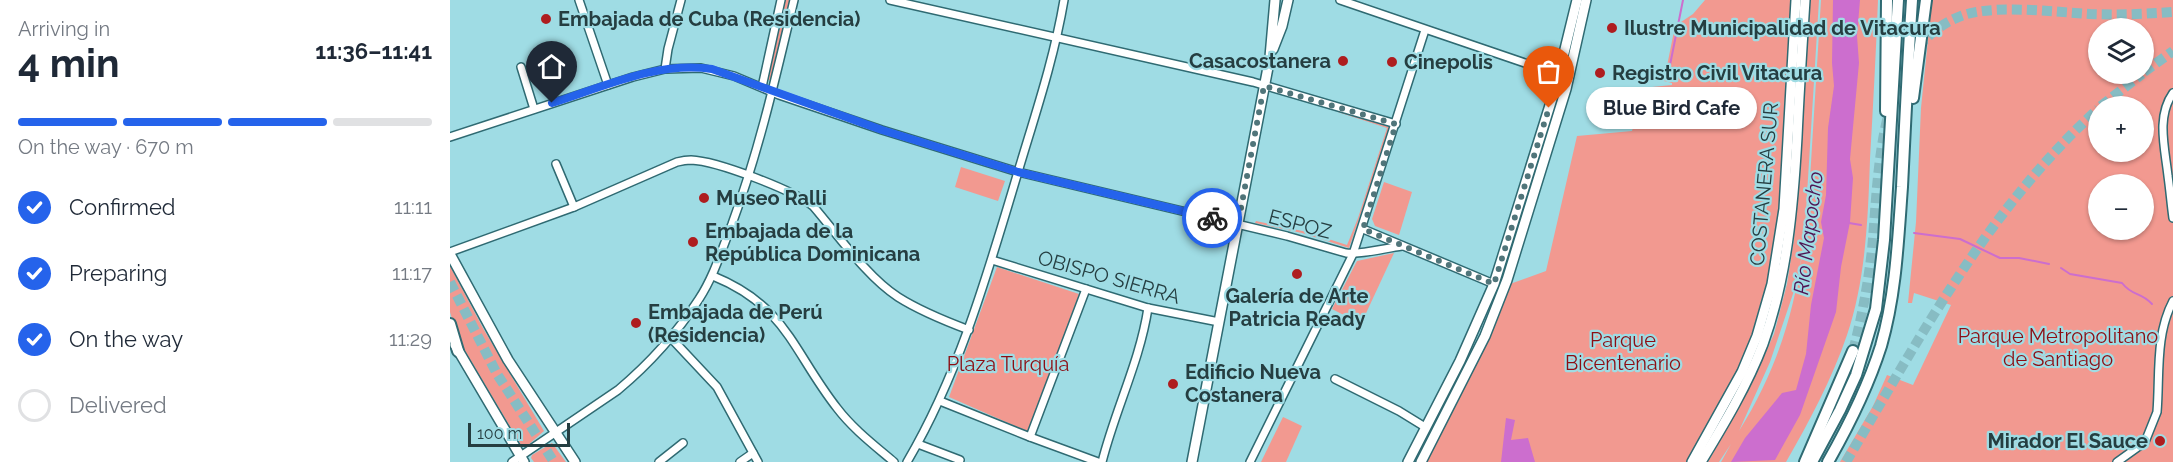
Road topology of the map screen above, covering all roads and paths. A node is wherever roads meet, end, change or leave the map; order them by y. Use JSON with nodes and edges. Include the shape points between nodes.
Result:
{"nodes":[{"id":1,"x":579,"y":0,"type":"edge"},
{"id":2,"x":681,"y":0,"type":"edge"},
{"id":3,"x":781,"y":0,"type":"edge"},
{"id":4,"x":794,"y":0,"type":"edge"},
{"id":5,"x":890,"y":0,"type":"edge"},
{"id":6,"x":1064,"y":0,"type":"edge"},
{"id":7,"x":1275,"y":0,"type":"edge"},
{"id":8,"x":1288,"y":0,"type":"edge"},
{"id":9,"x":1340,"y":0,"type":"edge"},
{"id":10,"x":1576,"y":0,"type":"edge"},
{"id":11,"x":1586,"y":0,"type":"edge"},
{"id":12,"x":1796,"y":0,"type":"edge"},
{"id":13,"x":1804,"y":0,"type":"edge"},
{"id":14,"x":1887,"y":0,"type":"edge"},
{"id":15,"x":1898,"y":0,"type":"edge"},
{"id":16,"x":1912,"y":0,"type":"edge"},
{"id":17,"x":1926,"y":0,"type":"edge"},
{"id":18,"x":1425,"y":30,"type":"junction"},
{"id":19,"x":1057,"y":38,"type":"junction"},
{"id":20,"x":1270,"y":57,"type":"junction"},
{"id":21,"x":521,"y":67,"type":"dead end"},
{"id":22,"x":665,"y":69,"type":"junction"},
{"id":23,"x":1559,"y":75,"type":"junction"},
{"id":24,"x":1569,"y":78,"type":"junction"},
{"id":25,"x":608,"y":85,"type":"junction"},
{"id":26,"x":1264,"y":86,"type":"junction"},
{"id":27,"x":762,"y":87,"type":"junction"},
{"id":28,"x":772,"y":92,"type":"junction"},
{"id":29,"x":2173,"y":93,"type":"edge"},
{"id":30,"x":534,"y":109,"type":"junction"},
{"id":31,"x":1396,"y":124,"type":"junction"},
{"id":32,"x":450,"y":138,"type":"edge"},
{"id":33,"x":1904,"y":152,"type":"junction"},
{"id":34,"x":556,"y":164,"type":"dead end"},
{"id":35,"x":1889,"y":166,"type":"junction"},
{"id":36,"x":1018,"y":172,"type":"junction"},
{"id":37,"x":749,"y":176,"type":"junction"},
{"id":38,"x":574,"y":207,"type":"junction"},
{"id":39,"x":2173,"y":218,"type":"edge"},
{"id":40,"x":1238,"y":224,"type":"junction"},
{"id":41,"x":1363,"y":229,"type":"junction"},
{"id":42,"x":1402,"y":246,"type":"junction"},
{"id":43,"x":450,"y":253,"type":"edge"},
{"id":44,"x":1353,"y":254,"type":"junction"},
{"id":45,"x":992,"y":260,"type":"junction"},
{"id":46,"x":713,"y":276,"type":"junction"},
{"id":47,"x":1494,"y":284,"type":"junction"},
{"id":48,"x":1086,"y":289,"type":"junction"},
{"id":49,"x":2173,"y":301,"type":"edge"},
{"id":50,"x":1148,"y":308,"type":"junction"},
{"id":51,"x":1219,"y":322,"type":"junction"},
{"id":52,"x":450,"y":324,"type":"edge"},
{"id":53,"x":969,"y":330,"type":"junction"},
{"id":54,"x":450,"y":336,"type":"edge"},
{"id":55,"x":671,"y":338,"type":"junction"},
{"id":56,"x":458,"y":351,"type":"junction"},
{"id":57,"x":1853,"y":351,"type":"tunnel mouth"},
{"id":58,"x":1335,"y":379,"type":"dead end"},
{"id":59,"x":940,"y":401,"type":"junction"},
{"id":60,"x":1425,"y":427,"type":"junction"},
{"id":61,"x":555,"y":434,"type":"junction"},
{"id":62,"x":1030,"y":438,"type":"junction"},
{"id":63,"x":683,"y":442,"type":"dead end"},
{"id":64,"x":918,"y":444,"type":"junction"},
{"id":65,"x":753,"y":453,"type":"junction"},
{"id":66,"x":519,"y":460,"type":"edge"},
{"id":67,"x":960,"y":460,"type":"dead end"},
{"id":68,"x":575,"y":462,"type":"edge"},
{"id":69,"x":659,"y":462,"type":"edge"},
{"id":70,"x":740,"y":462,"type":"edge"},
{"id":71,"x":758,"y":462,"type":"edge"},
{"id":72,"x":894,"y":462,"type":"edge"},
{"id":73,"x":907,"y":462,"type":"edge"},
{"id":74,"x":1100,"y":462,"type":"edge"},
{"id":75,"x":1192,"y":462,"type":"edge"},
{"id":76,"x":1250,"y":462,"type":"edge"},
{"id":77,"x":1408,"y":462,"type":"edge"},
{"id":78,"x":1421,"y":462,"type":"edge"},
{"id":79,"x":1692,"y":462,"type":"edge"},
{"id":80,"x":1701,"y":462,"type":"edge"},
{"id":81,"x":1805,"y":462,"type":"edge"},
{"id":82,"x":1812,"y":462,"type":"edge"},
{"id":83,"x":1828,"y":462,"type":"edge"},
{"id":84,"x":2117,"y":462,"type":"edge"}],
"edges":[{"from":1,"to":25,"type":"street"},
{"from":2,"to":22,"type":"street"},
{"from":3,"to":27,"type":"street"},
{"from":4,"to":28,"type":"street"},
{"from":5,"to":19,"type":"street"},
{"from":6,"to":19,"type":"street"},
{"from":7,"to":20,"type":"main road"},
{"from":8,"to":20,"type":"main road"},
{"from":9,"to":18,"type":"street"},
{"from":10,"to":23,"type":"main road"},
{"from":11,"to":24,"type":"main road"},
{"from":12,"to":79,"type":"main road","name":"COSTANERA SUR","via":[[1784,209],[1774,276],[1763,319],[1742,372]]},
{"from":13,"to":80,"type":"main road","name":"COSTANERA SUR","via":[[1793,207],[1782,276],[1757,359]]},
{"from":14,"to":35,"type":"highway"},
{"from":15,"to":35,"type":"highway"},
{"from":16,"to":33,"type":"highway"},
{"from":17,"to":33,"type":"highway"},
{"from":18,"to":23,"type":"street"},
{"from":18,"to":31,"type":"street"},
{"from":19,"to":26,"type":"street"},
{"from":19,"to":36,"type":"street"},
{"from":20,"to":26,"type":"main road"},
{"from":21,"to":30,"type":"street"},
{"from":22,"to":25,"type":"street","name":"ESPOZ"},
{"from":22,"to":27,"type":"street","name":"ESPOZ","via":[[712,69]]},
{"from":23,"to":24,"type":"street"},
{"from":23,"to":47,"type":"main road"},
{"from":24,"to":78,"type":"main road","via":[[1500,300]]},
{"from":25,"to":30,"type":"street","name":"ESPOZ"},
{"from":26,"to":31,"type":"street"},
{"from":26,"to":40,"type":"main road"},
{"from":27,"to":28,"type":"street","name":"ESPOZ"},
{"from":28,"to":36,"type":"street","name":"ESPOZ"},
{"from":28,"to":37,"type":"street"},
{"from":29,"to":39,"type":"street","via":[[2163,116]]},
{"from":30,"to":32,"type":"street","name":"ESPOZ"},
{"from":31,"to":41,"type":"street"},
{"from":33,"to":83,"type":"highway","via":[[1895,272],[1885,330],[1867,385]]},
{"from":34,"to":38,"type":"street"},
{"from":35,"to":82,"type":"highway","via":[[1881,276],[1871,330],[1847,396]]},
{"from":36,"to":40,"type":"street","name":"ESPOZ"},
{"from":36,"to":45,"type":"street"},
{"from":37,"to":38,"type":"street","via":[[688,160]]},
{"from":37,"to":46,"type":"street"},
{"from":37,"to":53,"type":"street","via":[[813,206],[866,268],[896,296]]},
{"from":38,"to":43,"type":"street"},
{"from":40,"to":44,"type":"street","name":"ESPOZ"},
{"from":40,"to":51,"type":"main road"},
{"from":41,"to":42,"type":"street","name":"ESPOZ"},
{"from":41,"to":44,"type":"street"},
{"from":42,"to":44,"type":"street","name":"ESPOZ"},
{"from":42,"to":47,"type":"street","name":"ESPOZ"},
{"from":43,"to":61,"type":"main road","via":[[508,360]]},
{"from":44,"to":76,"type":"street"},
{"from":45,"to":48,"type":"street","name":"OBISPO SIERRA"},
{"from":45,"to":53,"type":"street"},
{"from":46,"to":55,"type":"street"},
{"from":46,"to":72,"type":"street","via":[[742,289],[770,311],[837,409]]},
{"from":47,"to":60,"type":"main road"},
{"from":48,"to":50,"type":"street","name":"OBISPO SIERRA"},
{"from":48,"to":62,"type":"street"},
{"from":49,"to":84,"type":"street","via":[[2163,330],[2153,424],[2145,442]]},
{"from":50,"to":51,"type":"street","name":"OBISPO SIERRA"},
{"from":50,"to":74,"type":"street"},
{"from":51,"to":75,"type":"main road"},
{"from":52,"to":56,"type":"highway"},
{"from":53,"to":59,"type":"street"},
{"from":54,"to":56,"type":"main road"},
{"from":55,"to":61,"type":"street","via":[[618,390]]},
{"from":55,"to":65,"type":"street","via":[[717,387]]},
{"from":56,"to":66,"type":"main road"},
{"from":57,"to":81,"type":"highway"},
{"from":58,"to":60,"type":"street"},
{"from":59,"to":62,"type":"street"},
{"from":59,"to":64,"type":"street"},
{"from":60,"to":77,"type":"main road"},
{"from":61,"to":66,"type":"street"},
{"from":61,"to":68,"type":"main road"},
{"from":62,"to":74,"type":"street"},
{"from":63,"to":69,"type":"street"},
{"from":64,"to":67,"type":"street"},
{"from":64,"to":73,"type":"street"},
{"from":65,"to":70,"type":"street"},
{"from":65,"to":71,"type":"street"}]}
